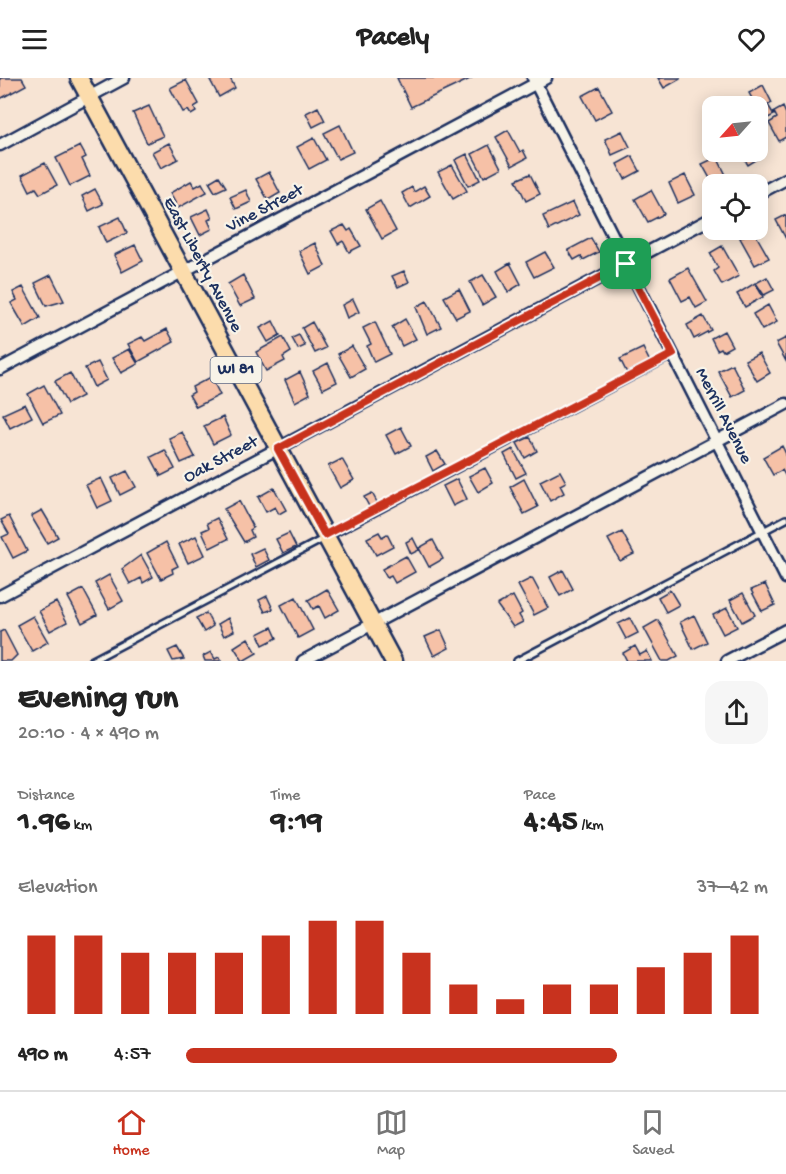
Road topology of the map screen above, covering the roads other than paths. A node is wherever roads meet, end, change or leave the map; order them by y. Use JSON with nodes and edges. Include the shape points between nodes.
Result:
{"nodes":[{"id":1,"x":79,"y":78,"type":"edge"},
{"id":2,"x":124,"y":78,"type":"edge"},
{"id":3,"x":546,"y":78,"type":"edge"},
{"id":4,"x":534,"y":81,"type":"edge"},
{"id":5,"x":90,"y":97,"type":"junction"},
{"id":6,"x":0,"y":145,"type":"edge"},
{"id":7,"x":786,"y":179,"type":"edge"},
{"id":8,"x":768,"y":189,"type":"edge"},
{"id":9,"x":702,"y":223,"type":"edge"},
{"id":10,"x":626,"y":264,"type":"junction"},
{"id":11,"x":183,"y":272,"type":"junction"},
{"id":12,"x":673,"y":354,"type":"junction"},
{"id":13,"x":0,"y":369,"type":"edge"},
{"id":14,"x":786,"y":404,"type":"edge"},
{"id":15,"x":717,"y":440,"type":"junction"},
{"id":16,"x":278,"y":449,"type":"junction"},
{"id":17,"x":786,"y":519,"type":"edge"},
{"id":18,"x":763,"y":531,"type":"junction"},
{"id":19,"x":325,"y":535,"type":"junction"},
{"id":20,"x":786,"y":578,"type":"edge"},
{"id":21,"x":0,"y":596,"type":"edge"},
{"id":22,"x":372,"y":624,"type":"junction"},
{"id":23,"x":786,"y":630,"type":"edge"},
{"id":24,"x":91,"y":661,"type":"edge"},
{"id":25,"x":303,"y":661,"type":"edge"},
{"id":26,"x":393,"y":661,"type":"edge"},
{"id":27,"x":517,"y":661,"type":"edge"},
{"id":28,"x":727,"y":661,"type":"edge"}],
"edges":[{"from":1,"to":5,"type":"main road","name":"East Liberty Avenue","number":"WI 81"},
{"from":2,"to":5,"type":"street"},
{"from":3,"to":4,"type":"street","name":"Vine Street"},
{"from":4,"to":10,"type":"street","name":"Merrill Avenue"},
{"from":4,"to":11,"type":"street","name":"Vine Street"},
{"from":5,"to":6,"type":"street"},
{"from":5,"to":11,"type":"main road","name":"East Liberty Avenue","number":"WI 81"},
{"from":7,"to":8,"type":"street"},
{"from":9,"to":10,"type":"street","name":"Oak Street"},
{"from":10,"to":12,"type":"street","name":"Merrill Avenue"},
{"from":10,"to":16,"type":"street","name":"Oak Street"},
{"from":11,"to":13,"type":"street","name":"Vine Street"},
{"from":11,"to":16,"type":"main road","name":"East Liberty Avenue","number":"WI 81"},
{"from":12,"to":15,"type":"street","name":"Merrill Avenue"},
{"from":12,"to":19,"type":"lane"},
{"from":14,"to":15,"type":"street"},
{"from":15,"to":18,"type":"street","name":"Merrill Avenue"},
{"from":15,"to":22,"type":"street"},
{"from":16,"to":19,"type":"main road","name":"East Liberty Avenue","number":"WI 81"},
{"from":16,"to":21,"type":"street","name":"Oak Street"},
{"from":17,"to":18,"type":"lane"},
{"from":18,"to":20,"type":"street","name":"Merrill Avenue"},
{"from":18,"to":27,"type":"lane"},
{"from":19,"to":22,"type":"main road","name":"East Liberty Avenue","number":"WI 81"},
{"from":19,"to":24,"type":"lane"},
{"from":22,"to":25,"type":"street"},
{"from":22,"to":26,"type":"main road","name":"East Liberty Avenue","number":"WI 81"},
{"from":23,"to":28,"type":"street"}]}
